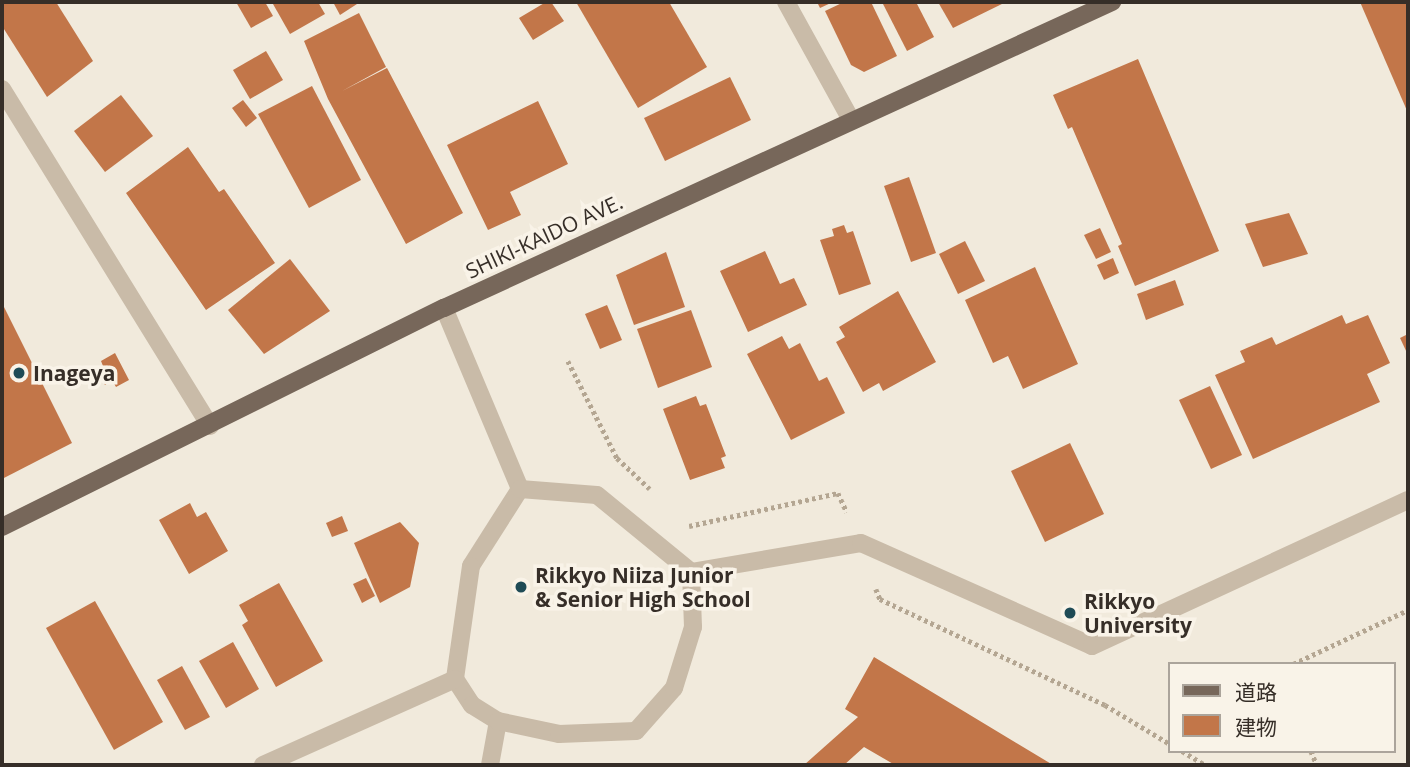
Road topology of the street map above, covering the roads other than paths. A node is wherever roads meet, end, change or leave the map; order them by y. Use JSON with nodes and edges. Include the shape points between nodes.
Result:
{"nodes":[{"id":1,"x":786,"y":2,"type":"edge"},
{"id":2,"x":1112,"y":2,"type":"edge"},
{"id":3,"x":2,"y":89,"type":"edge"},
{"id":4,"x":850,"y":118,"type":"junction"},
{"id":5,"x":444,"y":308,"type":"junction"},
{"id":6,"x":210,"y":426,"type":"junction"},
{"id":7,"x":520,"y":489,"type":"junction"},
{"id":8,"x":1408,"y":500,"type":"edge"},
{"id":9,"x":2,"y":527,"type":"edge"},
{"id":10,"x":691,"y":572,"type":"junction"},
{"id":11,"x":456,"y":679,"type":"junction"},
{"id":12,"x":498,"y":721,"type":"junction"},
{"id":13,"x":262,"y":765,"type":"edge"},
{"id":14,"x":490,"y":765,"type":"edge"}],
"edges":[{"from":1,"to":4,"type":"street"},
{"from":2,"to":4,"type":"main road","name":"SHIKI-KAIDO AVE."},
{"from":3,"to":6,"type":"street"},
{"from":4,"to":5,"type":"main road","name":"SHIKI-KAIDO AVE."},
{"from":5,"to":6,"type":"main road","name":"SHIKI-KAIDO AVE."},
{"from":5,"to":7,"type":"street"},
{"from":6,"to":9,"type":"main road","name":"SHIKI-KAIDO AVE."},
{"from":7,"to":10,"type":"street","via":[[597,495]]},
{"from":7,"to":11,"type":"street","via":[[471,566]]},
{"from":8,"to":10,"type":"street","via":[[1092,646],[861,543]]},
{"from":10,"to":12,"type":"street","via":[[693,627],[674,688],[636,731],[559,734]]},
{"from":11,"to":12,"type":"street","via":[[472,705]]},
{"from":11,"to":13,"type":"street"},
{"from":12,"to":14,"type":"street"}]}
